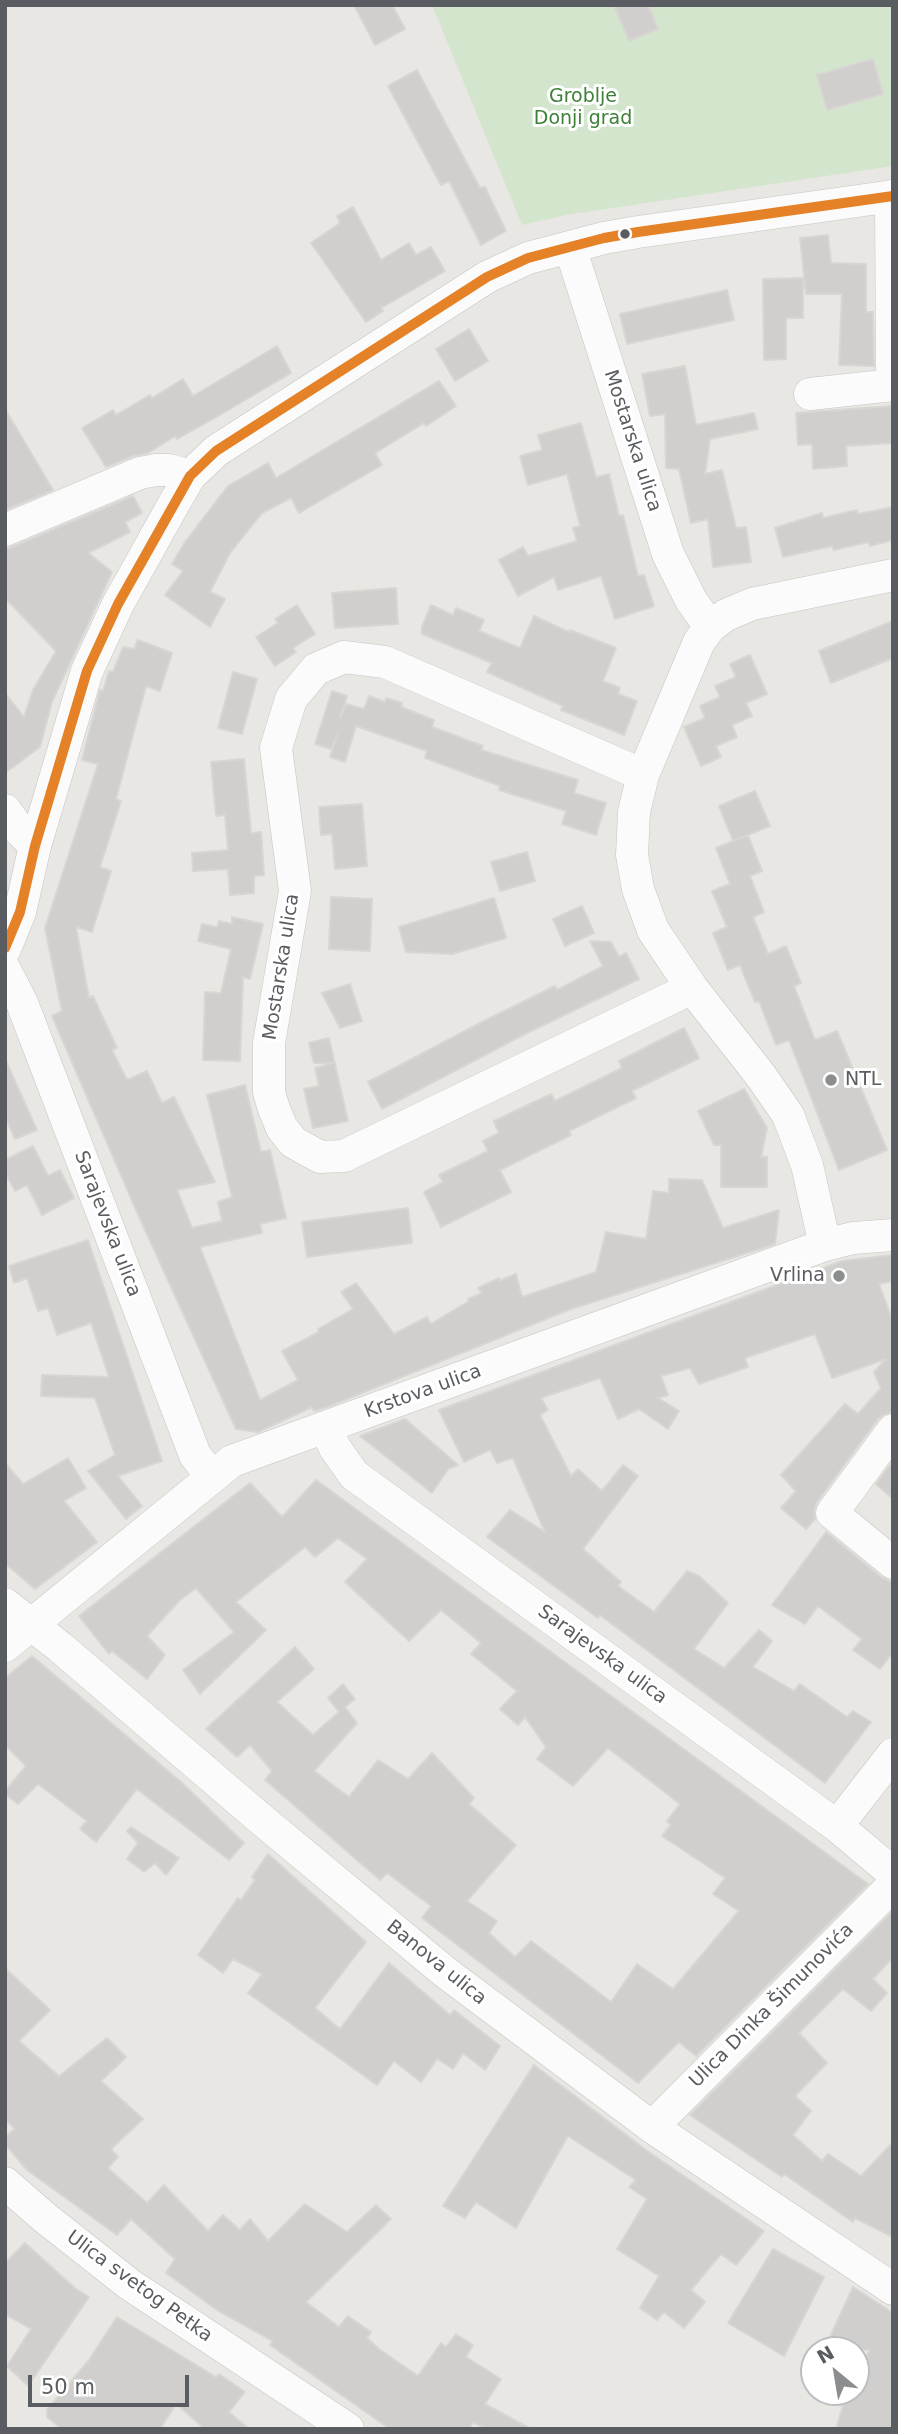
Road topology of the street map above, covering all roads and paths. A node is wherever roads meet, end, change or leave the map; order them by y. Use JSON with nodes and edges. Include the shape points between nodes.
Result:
{"nodes":[{"id":1,"x":892,"y":196,"type":"edge"},
{"id":2,"x":570,"y":247,"type":"junction"},
{"id":3,"x":892,"y":385,"type":"edge"},
{"id":4,"x":810,"y":394,"type":"dead end"},
{"id":5,"x":190,"y":476,"type":"junction"},
{"id":6,"x":5,"y":530,"type":"edge"},
{"id":7,"x":893,"y":575,"type":"edge"},
{"id":8,"x":710,"y":627,"type":"junction"},
{"id":9,"x":643,"y":775,"type":"junction"},
{"id":10,"x":5,"y":810,"type":"edge"},
{"id":11,"x":35,"y":846,"type":"junction"},
{"id":12,"x":5,"y":949,"type":"edge"},
{"id":13,"x":5,"y":970,"type":"edge"},
{"id":14,"x":692,"y":988,"type":"junction"},
{"id":15,"x":893,"y":1235,"type":"edge"},
{"id":16,"x":825,"y":1245,"type":"junction"},
{"id":17,"x":325,"y":1427,"type":"junction"},
{"id":18,"x":893,"y":1430,"type":"edge"},
{"id":19,"x":211,"y":1476,"type":"junction"},
{"id":20,"x":893,"y":1563,"type":"edge"},
{"id":21,"x":5,"y":1604,"type":"edge"},
{"id":22,"x":32,"y":1626,"type":"junction"},
{"id":23,"x":5,"y":1646,"type":"edge"},
{"id":24,"x":893,"y":1754,"type":"edge"},
{"id":25,"x":837,"y":1826,"type":"junction"},
{"id":26,"x":893,"y":1873,"type":"edge"},
{"id":27,"x":893,"y":1885,"type":"edge"},
{"id":28,"x":652,"y":2127,"type":"junction"},
{"id":29,"x":5,"y":2183,"type":"edge"},
{"id":30,"x":893,"y":2289,"type":"edge"},
{"id":31,"x":348,"y":2429,"type":"edge"}],
"edges":[{"from":1,"to":2,"type":"street","via":[[638,232]]},
{"from":1,"to":3,"type":"street"},
{"from":2,"to":5,"type":"street","via":[[528,258],[487,277],[239,434]]},
{"from":2,"to":8,"type":"street","name":"Mostarska ulica","via":[[668,554]]},
{"from":3,"to":4,"type":"street"},
{"from":5,"to":6,"type":"street","via":[[169,470],[140,473]]},
{"from":5,"to":11,"type":"street","via":[[118,604],[87,671]]},
{"from":7,"to":8,"type":"street","via":[[752,604]]},
{"from":8,"to":9,"type":"street","via":[[699,642]]},
{"from":9,"to":14,"type":"street","via":[[634,812],[632,855],[638,889],[653,930]]},
{"from":9,"to":14,"type":"street","name":"Mostarska ulica","via":[[385,662],[344,657],[316,669],[291,699],[276,748],[295,891],[269,1043],[274,1109],[293,1142],[320,1157],[344,1156]]},
{"from":10,"to":11,"type":"street"},
{"from":11,"to":12,"type":"street","via":[[20,912]]},
{"from":13,"to":19,"type":"street","name":"Sarajevska ulica","via":[[22,1003],[195,1455]]},
{"from":14,"to":16,"type":"street","via":[[788,1115],[807,1165]]},
{"from":15,"to":16,"type":"street","name":"Krstova ulica"},
{"from":16,"to":17,"type":"street","name":"Krstova ulica"},
{"from":17,"to":19,"type":"street","name":"Krstova ulica","via":[[254,1451]]},
{"from":17,"to":25,"type":"street","name":"Sarajevska ulica","via":[[354,1475]]},
{"from":18,"to":20,"type":"street","via":[[832,1513]]},
{"from":19,"to":22,"type":"street","name":"Krstova ulica"},
{"from":21,"to":22,"type":"street","name":"Banova ulica"},
{"from":22,"to":23,"type":"street","name":"Krstova ulica"},
{"from":22,"to":28,"type":"street","name":"Banova ulica","via":[[445,1972]]},
{"from":24,"to":25,"type":"street"},
{"from":25,"to":26,"type":"street","name":"Sarajevska ulica"},
{"from":27,"to":28,"type":"street","name":"Ulica Dinka Šimunovića"},
{"from":28,"to":30,"type":"street","name":"Banova ulica"},
{"from":29,"to":31,"type":"street","name":"Ulica svetog Petka","via":[[129,2284]]}]}
